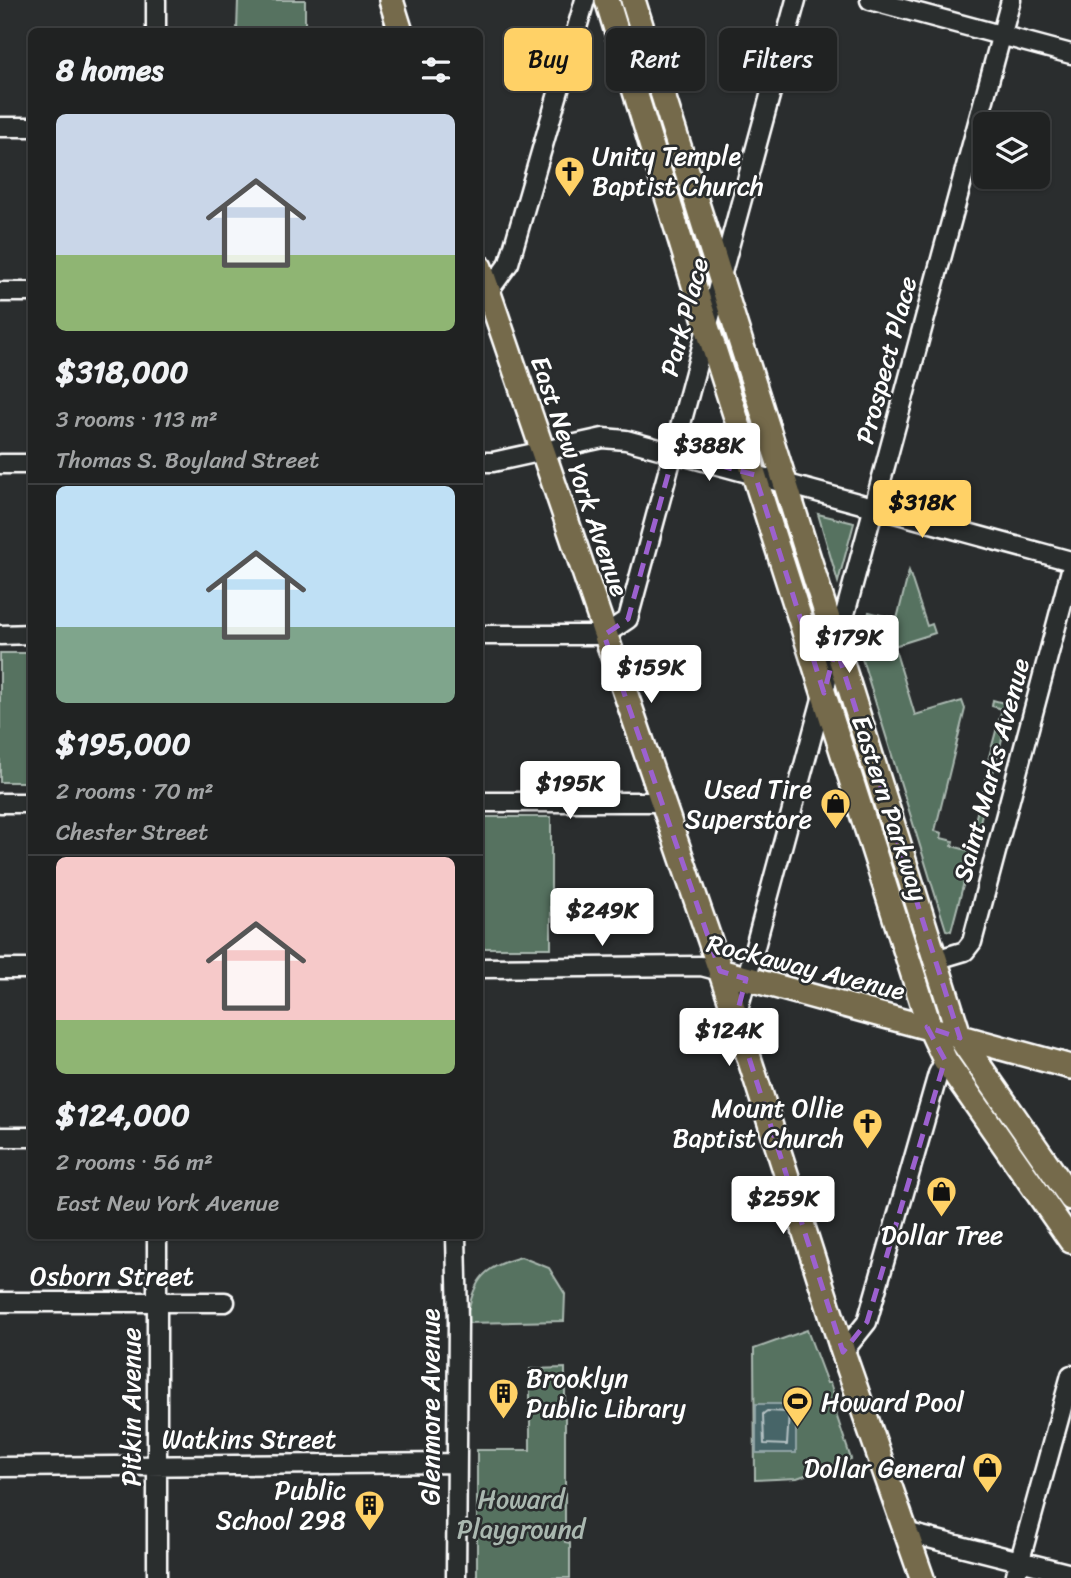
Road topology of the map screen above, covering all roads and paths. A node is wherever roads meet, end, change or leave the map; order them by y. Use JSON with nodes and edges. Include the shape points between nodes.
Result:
{"nodes":[{"id":1,"x":156,"y":0,"type":"edge"},
{"id":2,"x":391,"y":0,"type":"edge"},
{"id":3,"x":585,"y":0,"type":"edge"},
{"id":4,"x":607,"y":0,"type":"edge"},
{"id":5,"x":633,"y":0,"type":"edge"},
{"id":6,"x":796,"y":0,"type":"edge"},
{"id":7,"x":870,"y":0,"type":"edge"},
{"id":8,"x":1011,"y":0,"type":"edge"},
{"id":9,"x":156,"y":28,"type":"edge"},
{"id":10,"x":400,"y":28,"type":"edge"},
{"id":11,"x":1001,"y":35,"type":"junction"},
{"id":12,"x":1071,"y":54,"type":"edge"},
{"id":13,"x":0,"y":127,"type":"edge"},
{"id":14,"x":28,"y":127,"type":"edge"},
{"id":15,"x":721,"y":282,"type":"junction"},
{"id":16,"x":0,"y":292,"type":"edge"},
{"id":17,"x":28,"y":292,"type":"edge"},
{"id":18,"x":484,"y":292,"type":"edge"},
{"id":19,"x":708,"y":328,"type":"junction"},
{"id":20,"x":542,"y":452,"type":"junction"},
{"id":21,"x":674,"y":453,"type":"junction"},
{"id":22,"x":483,"y":462,"type":"edge"},
{"id":23,"x":0,"y":464,"type":"edge"},
{"id":24,"x":28,"y":464,"type":"edge"},
{"id":25,"x":755,"y":475,"type":"junction"},
{"id":26,"x":784,"y":483,"type":"junction"},
{"id":27,"x":874,"y":507,"type":"junction"},
{"id":28,"x":1071,"y":561,"type":"edge"},
{"id":29,"x":1071,"y":570,"type":"edge"},
{"id":30,"x":28,"y":634,"type":"edge"},
{"id":31,"x":0,"y":635,"type":"edge"},
{"id":32,"x":483,"y":635,"type":"edge"},
{"id":33,"x":604,"y":635,"type":"junction"},
{"id":34,"x":836,"y":647,"type":"junction"},
{"id":35,"x":824,"y":693,"type":"junction"},
{"id":36,"x":483,"y":802,"type":"edge"},
{"id":37,"x":661,"y":802,"type":"junction"},
{"id":38,"x":0,"y":803,"type":"edge"},
{"id":39,"x":28,"y":803,"type":"edge"},
{"id":40,"x":935,"y":960,"type":"junction"},
{"id":41,"x":483,"y":968,"type":"edge"},
{"id":42,"x":0,"y":969,"type":"edge"},
{"id":43,"x":28,"y":969,"type":"edge"},
{"id":44,"x":720,"y":971,"type":"junction"},
{"id":45,"x":746,"y":979,"type":"junction"},
{"id":46,"x":736,"y":1017,"type":"junction"},
{"id":47,"x":930,"y":1028,"type":"junction"},
{"id":48,"x":960,"y":1038,"type":"junction"},
{"id":49,"x":945,"y":1060,"type":"junction"},
{"id":50,"x":1071,"y":1067,"type":"edge"},
{"id":51,"x":28,"y":1137,"type":"edge"},
{"id":52,"x":0,"y":1138,"type":"edge"},
{"id":53,"x":1071,"y":1198,"type":"edge"},
{"id":54,"x":157,"y":1239,"type":"edge"},
{"id":55,"x":456,"y":1239,"type":"edge"},
{"id":56,"x":1071,"y":1241,"type":"edge"},
{"id":57,"x":225,"y":1301,"type":"dead end"},
{"id":58,"x":0,"y":1302,"type":"edge"},
{"id":59,"x":157,"y":1302,"type":"junction"},
{"id":60,"x":843,"y":1352,"type":"junction"},
{"id":61,"x":1071,"y":1375,"type":"edge"},
{"id":62,"x":456,"y":1463,"type":"junction"},
{"id":63,"x":157,"y":1466,"type":"junction"},
{"id":64,"x":0,"y":1467,"type":"edge"},
{"id":65,"x":905,"y":1532,"type":"junction"},
{"id":66,"x":1017,"y":1569,"type":"edge"},
{"id":67,"x":1071,"y":1574,"type":"edge"},
{"id":68,"x":157,"y":1578,"type":"edge"},
{"id":69,"x":456,"y":1578,"type":"edge"},
{"id":70,"x":922,"y":1578,"type":"edge"}],
"edges":[{"from":1,"to":9,"type":"street"},
{"from":2,"to":10,"type":"main road"},
{"from":3,"to":18,"type":"street","via":[[509,264]]},
{"from":4,"to":19,"type":"main road","name":"Eastern Parkway"},
{"from":5,"to":15,"type":"main road","name":"Eastern Parkway"},
{"from":6,"to":15,"type":"street","name":"Park Place"},
{"from":7,"to":11,"type":"street"},
{"from":8,"to":11,"type":"street","name":"Prospect Place"},
{"from":11,"to":12,"type":"street"},
{"from":11,"to":27,"type":"street","name":"Prospect Place"},
{"from":13,"to":14,"type":"street"},
{"from":15,"to":19,"type":"street","name":"Park Place"},
{"from":15,"to":26,"type":"main road","name":"Eastern Parkway"},
{"from":16,"to":17,"type":"street"},
{"from":18,"to":20,"type":"main road","name":"East New York Avenue"},
{"from":19,"to":21,"type":"street","name":"Park Place"},
{"from":19,"to":25,"type":"main road","name":"Eastern Parkway"},
{"from":20,"to":21,"type":"street","via":[[603,438]]},
{"from":20,"to":22,"type":"street"},
{"from":20,"to":33,"type":"main road","name":"East New York Avenue"},
{"from":21,"to":25,"type":"street"},
{"from":21,"to":33,"type":"street","name":"Park Place","via":[[628,619]]},
{"from":23,"to":24,"type":"street"},
{"from":25,"to":26,"type":"street"},
{"from":25,"to":35,"type":"main road","name":"Eastern Parkway"},
{"from":26,"to":27,"type":"street"},
{"from":26,"to":34,"type":"main road","name":"Eastern Parkway"},
{"from":27,"to":28,"type":"street"},
{"from":27,"to":34,"type":"street","name":"Prospect Place"},
{"from":29,"to":40,"type":"street","name":"Saint Marks Avenue","via":[[972,942],[965,951]]},
{"from":30,"to":31,"type":"street"},
{"from":32,"to":33,"type":"street"},
{"from":33,"to":37,"type":"main road","name":"East New York Avenue"},
{"from":34,"to":35,"type":"street","name":"Prospect Place"},
{"from":34,"to":40,"type":"main road","name":"Eastern Parkway"},
{"from":35,"to":45,"type":"street","name":"Prospect Place"},
{"from":35,"to":47,"type":"main road","name":"Eastern Parkway"},
{"from":36,"to":37,"type":"street"},
{"from":37,"to":44,"type":"main road","name":"East New York Avenue"},
{"from":38,"to":39,"type":"street"},
{"from":40,"to":48,"type":"main road","name":"Eastern Parkway"},
{"from":41,"to":44,"type":"street","name":"Rockaway Avenue","via":[[701,966]]},
{"from":42,"to":43,"type":"street"},
{"from":44,"to":45,"type":"main road","name":"Rockaway Avenue"},
{"from":44,"to":46,"type":"main road","name":"East New York Avenue"},
{"from":45,"to":46,"type":"street","name":"Prospect Place"},
{"from":45,"to":47,"type":"main road","name":"Rockaway Avenue"},
{"from":46,"to":60,"type":"main road","name":"East New York Avenue"},
{"from":47,"to":48,"type":"main road","name":"Rockaway Avenue"},
{"from":47,"to":49,"type":"main road","name":"Eastern Parkway"},
{"from":48,"to":50,"type":"main road","name":"Rockaway Avenue"},
{"from":48,"to":53,"type":"main road","name":"Eastern Parkway"},
{"from":49,"to":56,"type":"main road","name":"Eastern Parkway"},
{"from":49,"to":60,"type":"street","via":[[867,1322]]},
{"from":51,"to":52,"type":"street"},
{"from":54,"to":59,"type":"street","name":"Pitkin Avenue"},
{"from":55,"to":62,"type":"street","name":"Glenmore Avenue"},
{"from":57,"to":59,"type":"street","name":"Osborn Street"},
{"from":58,"to":59,"type":"street","name":"Osborn Street"},
{"from":59,"to":63,"type":"street","name":"Pitkin Avenue"},
{"from":60,"to":65,"type":"main road","name":"East New York Avenue"},
{"from":61,"to":66,"type":"street"},
{"from":62,"to":63,"type":"street","name":"Watkins Street"},
{"from":62,"to":69,"type":"street","name":"Glenmore Avenue"},
{"from":63,"to":64,"type":"street","name":"Watkins Street"},
{"from":63,"to":68,"type":"street","name":"Pitkin Avenue"},
{"from":65,"to":66,"type":"street"},
{"from":65,"to":70,"type":"main road","name":"East New York Avenue"},
{"from":66,"to":67,"type":"street"}]}
